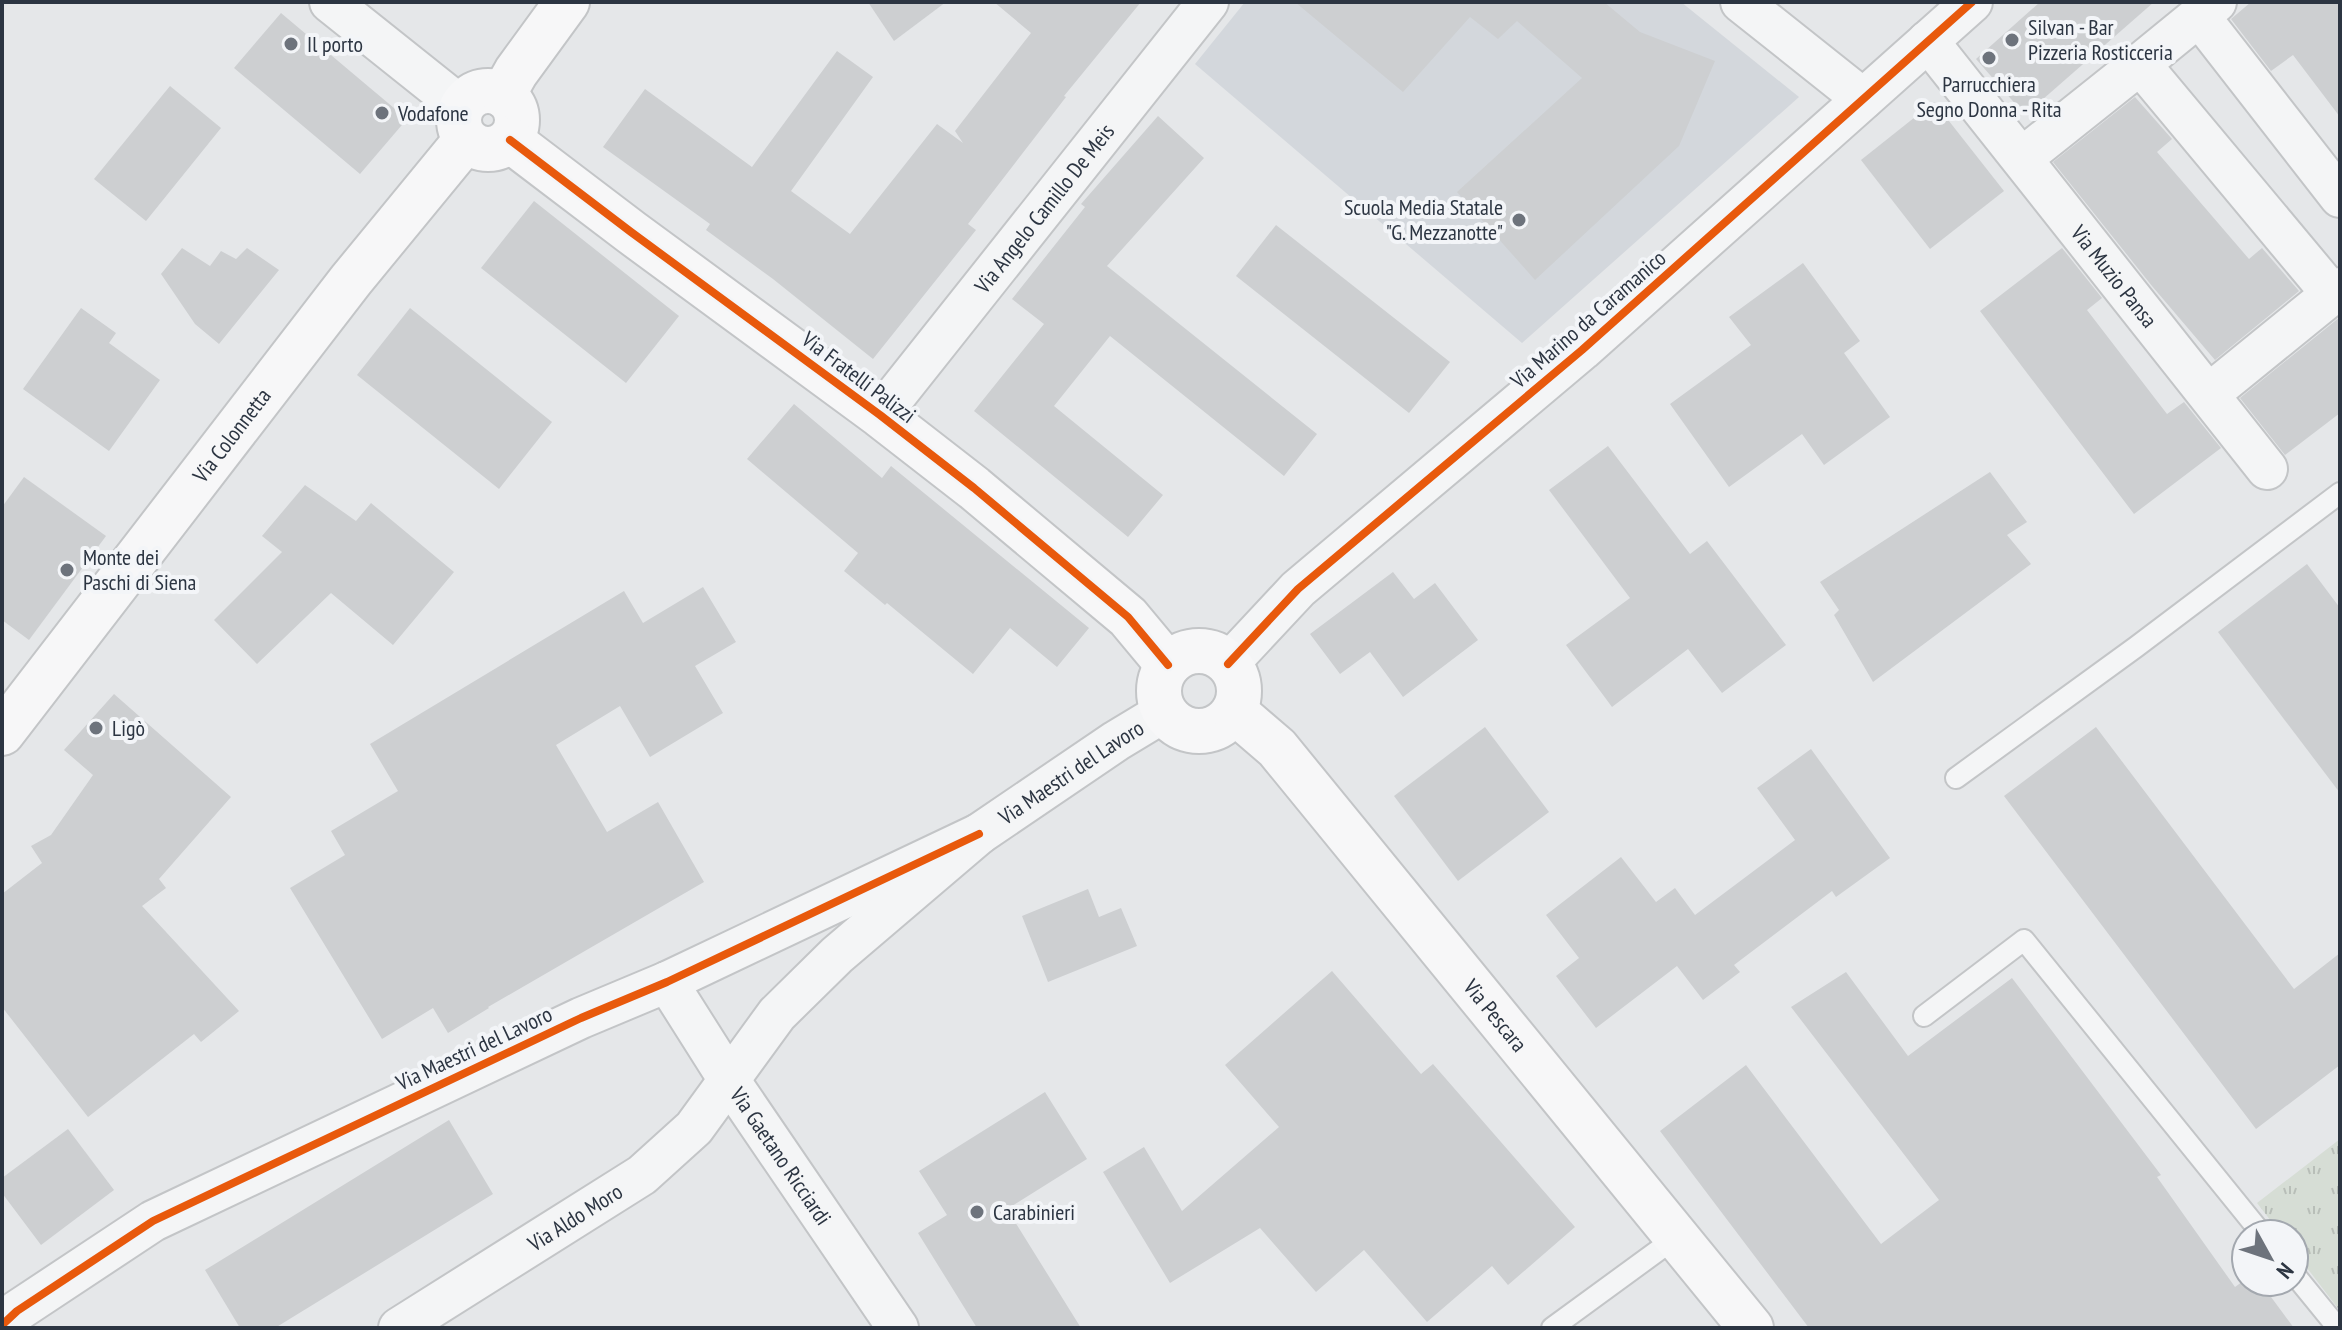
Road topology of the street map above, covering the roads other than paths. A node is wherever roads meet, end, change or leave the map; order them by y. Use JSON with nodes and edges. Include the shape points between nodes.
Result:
{"nodes":[{"id":1,"x":330,"y":2,"type":"edge"},
{"id":2,"x":567,"y":2,"type":"edge"},
{"id":3,"x":1208,"y":2,"type":"edge"},
{"id":4,"x":1741,"y":2,"type":"edge"},
{"id":5,"x":1972,"y":2,"type":"edge"},
{"id":6,"x":2208,"y":9,"type":"edge"},
{"id":7,"x":1928,"y":41,"type":"junction"},
{"id":8,"x":2140,"y":64,"type":"junction"},
{"id":9,"x":503,"y":95,"type":"junction"},
{"id":10,"x":1863,"y":99,"type":"junction"},
{"id":11,"x":464,"y":123,"type":"junction"},
{"id":12,"x":510,"y":140,"type":"junction"},
{"id":13,"x":2022,"y":158,"type":"junction"},
{"id":14,"x":2340,"y":197,"type":"edge"},
{"id":15,"x":2336,"y":291,"type":"edge"},
{"id":16,"x":2209,"y":394,"type":"junction"},
{"id":17,"x":880,"y":415,"type":"junction"},
{"id":18,"x":2267,"y":469,"type":"dead end"},
{"id":19,"x":2340,"y":493,"type":"edge"},
{"id":20,"x":1228,"y":664,"type":"junction"},
{"id":21,"x":1168,"y":665,"type":"junction"},
{"id":22,"x":1234,"y":711,"type":"junction"},
{"id":23,"x":1164,"y":712,"type":"junction"},
{"id":24,"x":2,"y":733,"type":"edge"},
{"id":25,"x":1956,"y":778,"type":"dead end"},
{"id":26,"x":979,"y":834,"type":"junction"},
{"id":27,"x":667,"y":982,"type":"junction"},
{"id":28,"x":1924,"y":1016,"type":"dead end"},
{"id":29,"x":729,"y":1080,"type":"junction"},
{"id":30,"x":2249,"y":1218,"type":"edge"},
{"id":31,"x":1678,"y":1236,"type":"junction"},
{"id":32,"x":2310,"y":1294,"type":"edge"},
{"id":33,"x":2,"y":1325,"type":"edge"},
{"id":34,"x":399,"y":1328,"type":"edge"},
{"id":35,"x":898,"y":1328,"type":"edge"},
{"id":36,"x":1552,"y":1328,"type":"edge"},
{"id":37,"x":1751,"y":1328,"type":"edge"},
{"id":38,"x":2338,"y":1328,"type":"edge"}],
"edges":[{"from":1,"to":11,"type":"street","via":[[454,101]]},
{"from":2,"to":9,"type":"street"},
{"from":3,"to":17,"type":"street","name":"Via Angelo Camillo De Meis"},
{"from":4,"to":10,"type":"street"},
{"from":5,"to":7,"type":"street","name":"Via Marino da Caramanico"},
{"from":6,"to":8,"type":"street"},
{"from":6,"to":14,"type":"street"},
{"from":7,"to":10,"type":"street","name":"Via Marino da Caramanico"},
{"from":7,"to":13,"type":"street","name":"Via Muzio Pansa"},
{"from":8,"to":13,"type":"street"},
{"from":8,"to":15,"type":"street"},
{"from":9,"to":11,"type":"street","via":[[476,93]]},
{"from":9,"to":12,"type":"street","via":[[516,111]]},
{"from":10,"to":20,"type":"street","name":"Via Marino da Caramanico","via":[[1582,350],[1298,589]]},
{"from":11,"to":12,"type":"street","via":[[474,146],[493,149]]},
{"from":11,"to":24,"type":"street","name":"Via Colonnetta","via":[[351,280]]},
{"from":12,"to":17,"type":"street","name":"Via Fratelli Palizzi"},
{"from":13,"to":16,"type":"street","name":"Via Muzio Pansa"},
{"from":15,"to":16,"type":"street"},
{"from":16,"to":18,"type":"street","name":"Via Muzio Pansa"},
{"from":17,"to":21,"type":"street","name":"Via Fratelli Palizzi","via":[[1128,617]]},
{"from":19,"to":25,"type":"lane"},
{"from":20,"to":21,"type":"street","via":[[1205,652],[1191,652]]},
{"from":20,"to":22,"type":"street","via":[[1239,686]]},
{"from":21,"to":23,"type":"street","via":[[1159,688]]},
{"from":22,"to":23,"type":"street","via":[[1216,727],[1194,731]]},
{"from":22,"to":31,"type":"street","name":"Via Pescara","via":[[1277,748]]},
{"from":23,"to":26,"type":"street","name":"Via Maestri del Lavoro"},
{"from":26,"to":27,"type":"street","name":"Via Maestri del Lavoro"},
{"from":26,"to":29,"type":"street","name":"Via Maestri del Lavoro","via":[[837,955],[777,1014]]},
{"from":27,"to":29,"type":"street","name":"Via Gaetano Ricciardi"},
{"from":27,"to":33,"type":"street","name":"Via Maestri del Lavoro","via":[[153,1221]]},
{"from":28,"to":30,"type":"lane","via":[[2024,940]]},
{"from":29,"to":34,"type":"street","name":"Via Aldo Moro","via":[[694,1128],[642,1175]]},
{"from":29,"to":35,"type":"street","name":"Via Gaetano Ricciardi"},
{"from":31,"to":36,"type":"lane"},
{"from":31,"to":37,"type":"street","name":"Via Pescara"},
{"from":32,"to":38,"type":"lane"}]}
